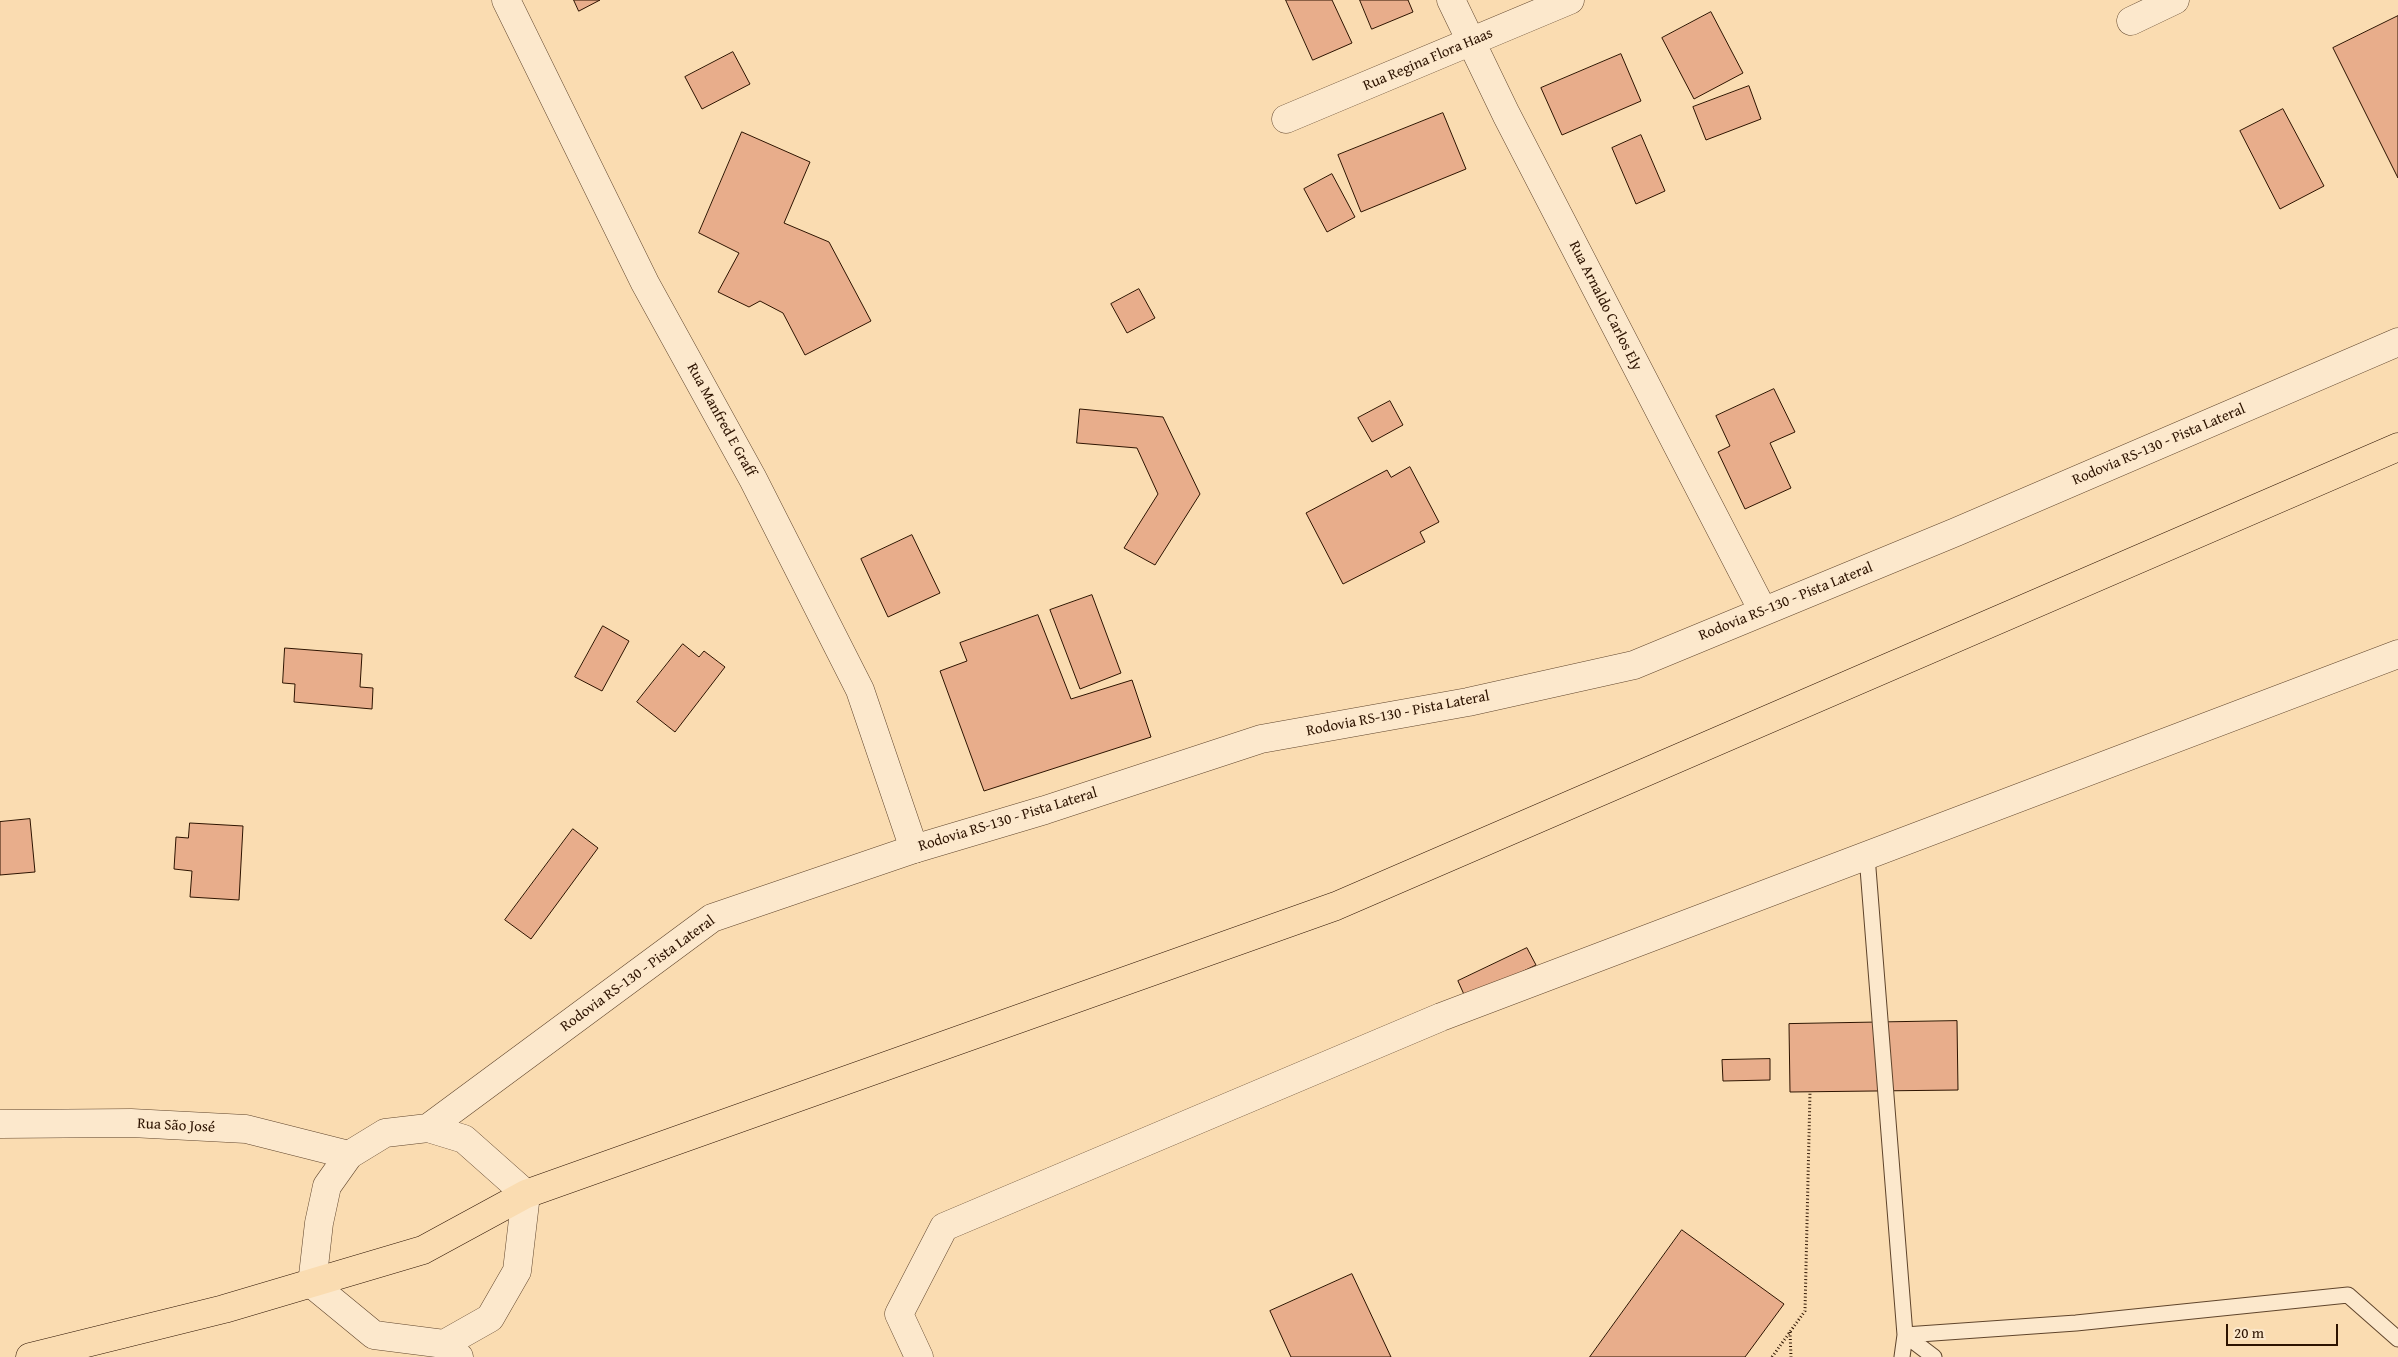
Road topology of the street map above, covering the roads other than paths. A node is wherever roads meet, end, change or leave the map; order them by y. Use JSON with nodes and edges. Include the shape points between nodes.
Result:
{"nodes":[{"id":1,"x":506,"y":0,"type":"edge"},
{"id":2,"x":1450,"y":0,"type":"edge"},
{"id":3,"x":1570,"y":0,"type":"edge"},
{"id":4,"x":2175,"y":0,"type":"edge"},
{"id":5,"x":2131,"y":21,"type":"dead end"},
{"id":6,"x":1471,"y":42,"type":"junction"},
{"id":7,"x":1286,"y":119,"type":"dead end"},
{"id":8,"x":2398,"y":342,"type":"edge"},
{"id":9,"x":2398,"y":448,"type":"edge"},
{"id":10,"x":1763,"y":612,"type":"junction"},
{"id":11,"x":2398,"y":654,"type":"edge"},
{"id":12,"x":914,"y":849,"type":"junction"},
{"id":13,"x":1867,"y":856,"type":"junction"},
{"id":14,"x":0,"y":1124,"type":"edge"},
{"id":15,"x":428,"y":1128,"type":"junction"},
{"id":16,"x":349,"y":1155,"type":"junction"},
{"id":17,"x":526,"y":1194,"type":"junction"},
{"id":18,"x":312,"y":1284,"type":"junction"},
{"id":19,"x":1905,"y":1336,"type":"junction"},
{"id":20,"x":2398,"y":1339,"type":"edge"},
{"id":21,"x":452,"y":1351,"type":"edge"},
{"id":22,"x":30,"y":1357,"type":"edge"},
{"id":23,"x":919,"y":1357,"type":"edge"},
{"id":24,"x":1902,"y":1357,"type":"edge"},
{"id":25,"x":1934,"y":1357,"type":"edge"}],
"edges":[{"from":1,"to":12,"type":"street","name":"Rua Manfred E Graff","via":[[645,283],[753,479],[860,690]]},
{"from":2,"to":6,"type":"street","name":"Rua Arnaldo Carlos Ely"},
{"from":3,"to":6,"type":"street","name":"Rua Regina Flora Haas"},
{"from":4,"to":5,"type":"street"},
{"from":6,"to":7,"type":"street","name":"Rua Regina Flora Haas"},
{"from":6,"to":10,"type":"street","name":"Rua Arnaldo Carlos Ely"},
{"from":8,"to":10,"type":"street","name":"Rodovia RS-130 - Pista Lateral"},
{"from":9,"to":17,"type":"main road","via":[[1336,906]]},
{"from":10,"to":12,"type":"street","name":"Rodovia RS-130 - Pista Lateral","via":[[1634,665],[1468,702],[1261,739]]},
{"from":11,"to":13,"type":"street"},
{"from":12,"to":15,"type":"street","name":"Rodovia RS-130 - Pista Lateral","via":[[712,918]]},
{"from":13,"to":19,"type":"lane"},
{"from":13,"to":23,"type":"street","via":[[1441,1017],[944,1227],[899,1314]]},
{"from":14,"to":16,"type":"street","name":"Rua São José","via":[[131,1123],[246,1129]]},
{"from":15,"to":16,"type":"street","via":[[385,1133]]},
{"from":15,"to":17,"type":"street","via":[[464,1139]]},
{"from":16,"to":18,"type":"street","via":[[328,1186],[319,1223]]},
{"from":17,"to":18,"type":"main road","via":[[423,1250]]},
{"from":17,"to":21,"type":"street","via":[[517,1271],[490,1318]]},
{"from":18,"to":21,"type":"street","via":[[374,1335]]},
{"from":18,"to":22,"type":"main road"},
{"from":19,"to":20,"type":"lane","via":[[2076,1323],[2348,1295]]},
{"from":19,"to":24,"type":"lane"},
{"from":19,"to":25,"type":"lane"}]}
